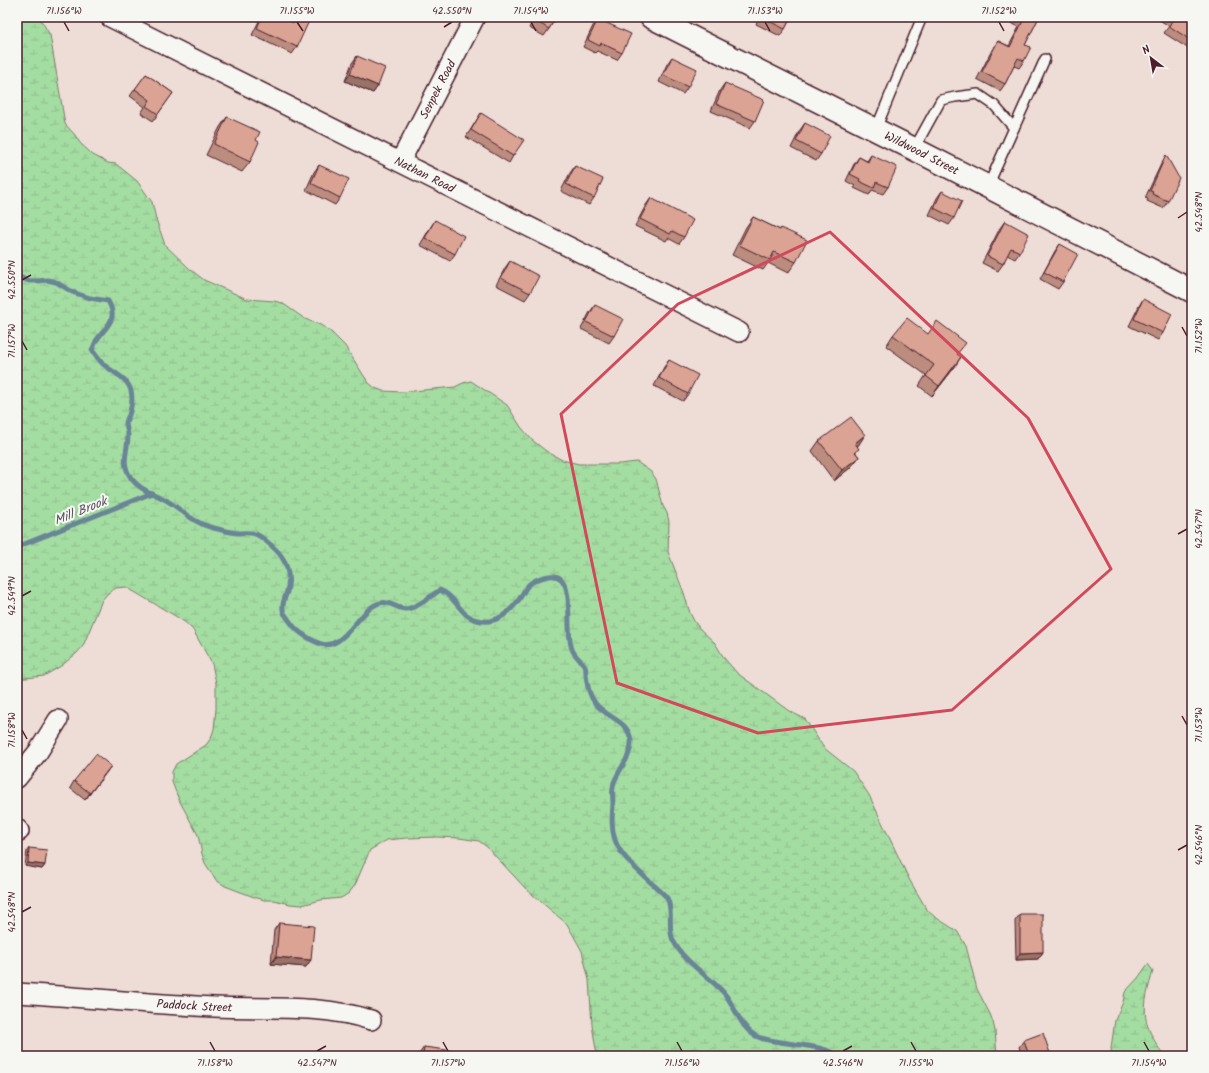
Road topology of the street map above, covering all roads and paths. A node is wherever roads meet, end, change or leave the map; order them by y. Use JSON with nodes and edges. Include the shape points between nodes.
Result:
{"nodes":[{"id":1,"x":110,"y":17,"type":"edge"},
{"id":2,"x":475,"y":17,"type":"edge"},
{"id":3,"x":651,"y":17,"type":"edge"},
{"id":4,"x":922,"y":17,"type":"edge"},
{"id":5,"x":1045,"y":59,"type":"dead end"},
{"id":6,"x":1014,"y":128,"type":"junction"},
{"id":7,"x":876,"y":129,"type":"junction"},
{"id":8,"x":914,"y":149,"type":"junction"},
{"id":9,"x":400,"y":162,"type":"junction"},
{"id":10,"x":988,"y":186,"type":"junction"},
{"id":11,"x":1192,"y":290,"type":"edge"},
{"id":12,"x":739,"y":332,"type":"dead end"},
{"id":13,"x":58,"y":720,"type":"dead end"},
{"id":14,"x":17,"y":778,"type":"edge"},
{"id":15,"x":17,"y":993,"type":"edge"},
{"id":16,"x":371,"y":1020,"type":"dead end"}],
"edges":[{"from":1,"to":9,"type":"street","name":"Nathan Road"},
{"from":2,"to":9,"type":"street","name":"Senpek Road"},
{"from":3,"to":7,"type":"street","name":"Wildwood Street"},
{"from":4,"to":7,"type":"lane"},
{"from":5,"to":6,"type":"lane"},
{"from":6,"to":8,"type":"lane","via":[[994,104],[978,94],[941,100]]},
{"from":6,"to":10,"type":"lane"},
{"from":7,"to":8,"type":"street","name":"Wildwood Street"},
{"from":8,"to":10,"type":"street","name":"Wildwood Street"},
{"from":9,"to":12,"type":"street","name":"Nathan Road"},
{"from":10,"to":11,"type":"street","name":"Wildwood Street"},
{"from":13,"to":14,"type":"street","via":[[38,752]]},
{"from":15,"to":16,"type":"street","name":"Paddock Street","via":[[213,1007],[320,1010]]}]}
